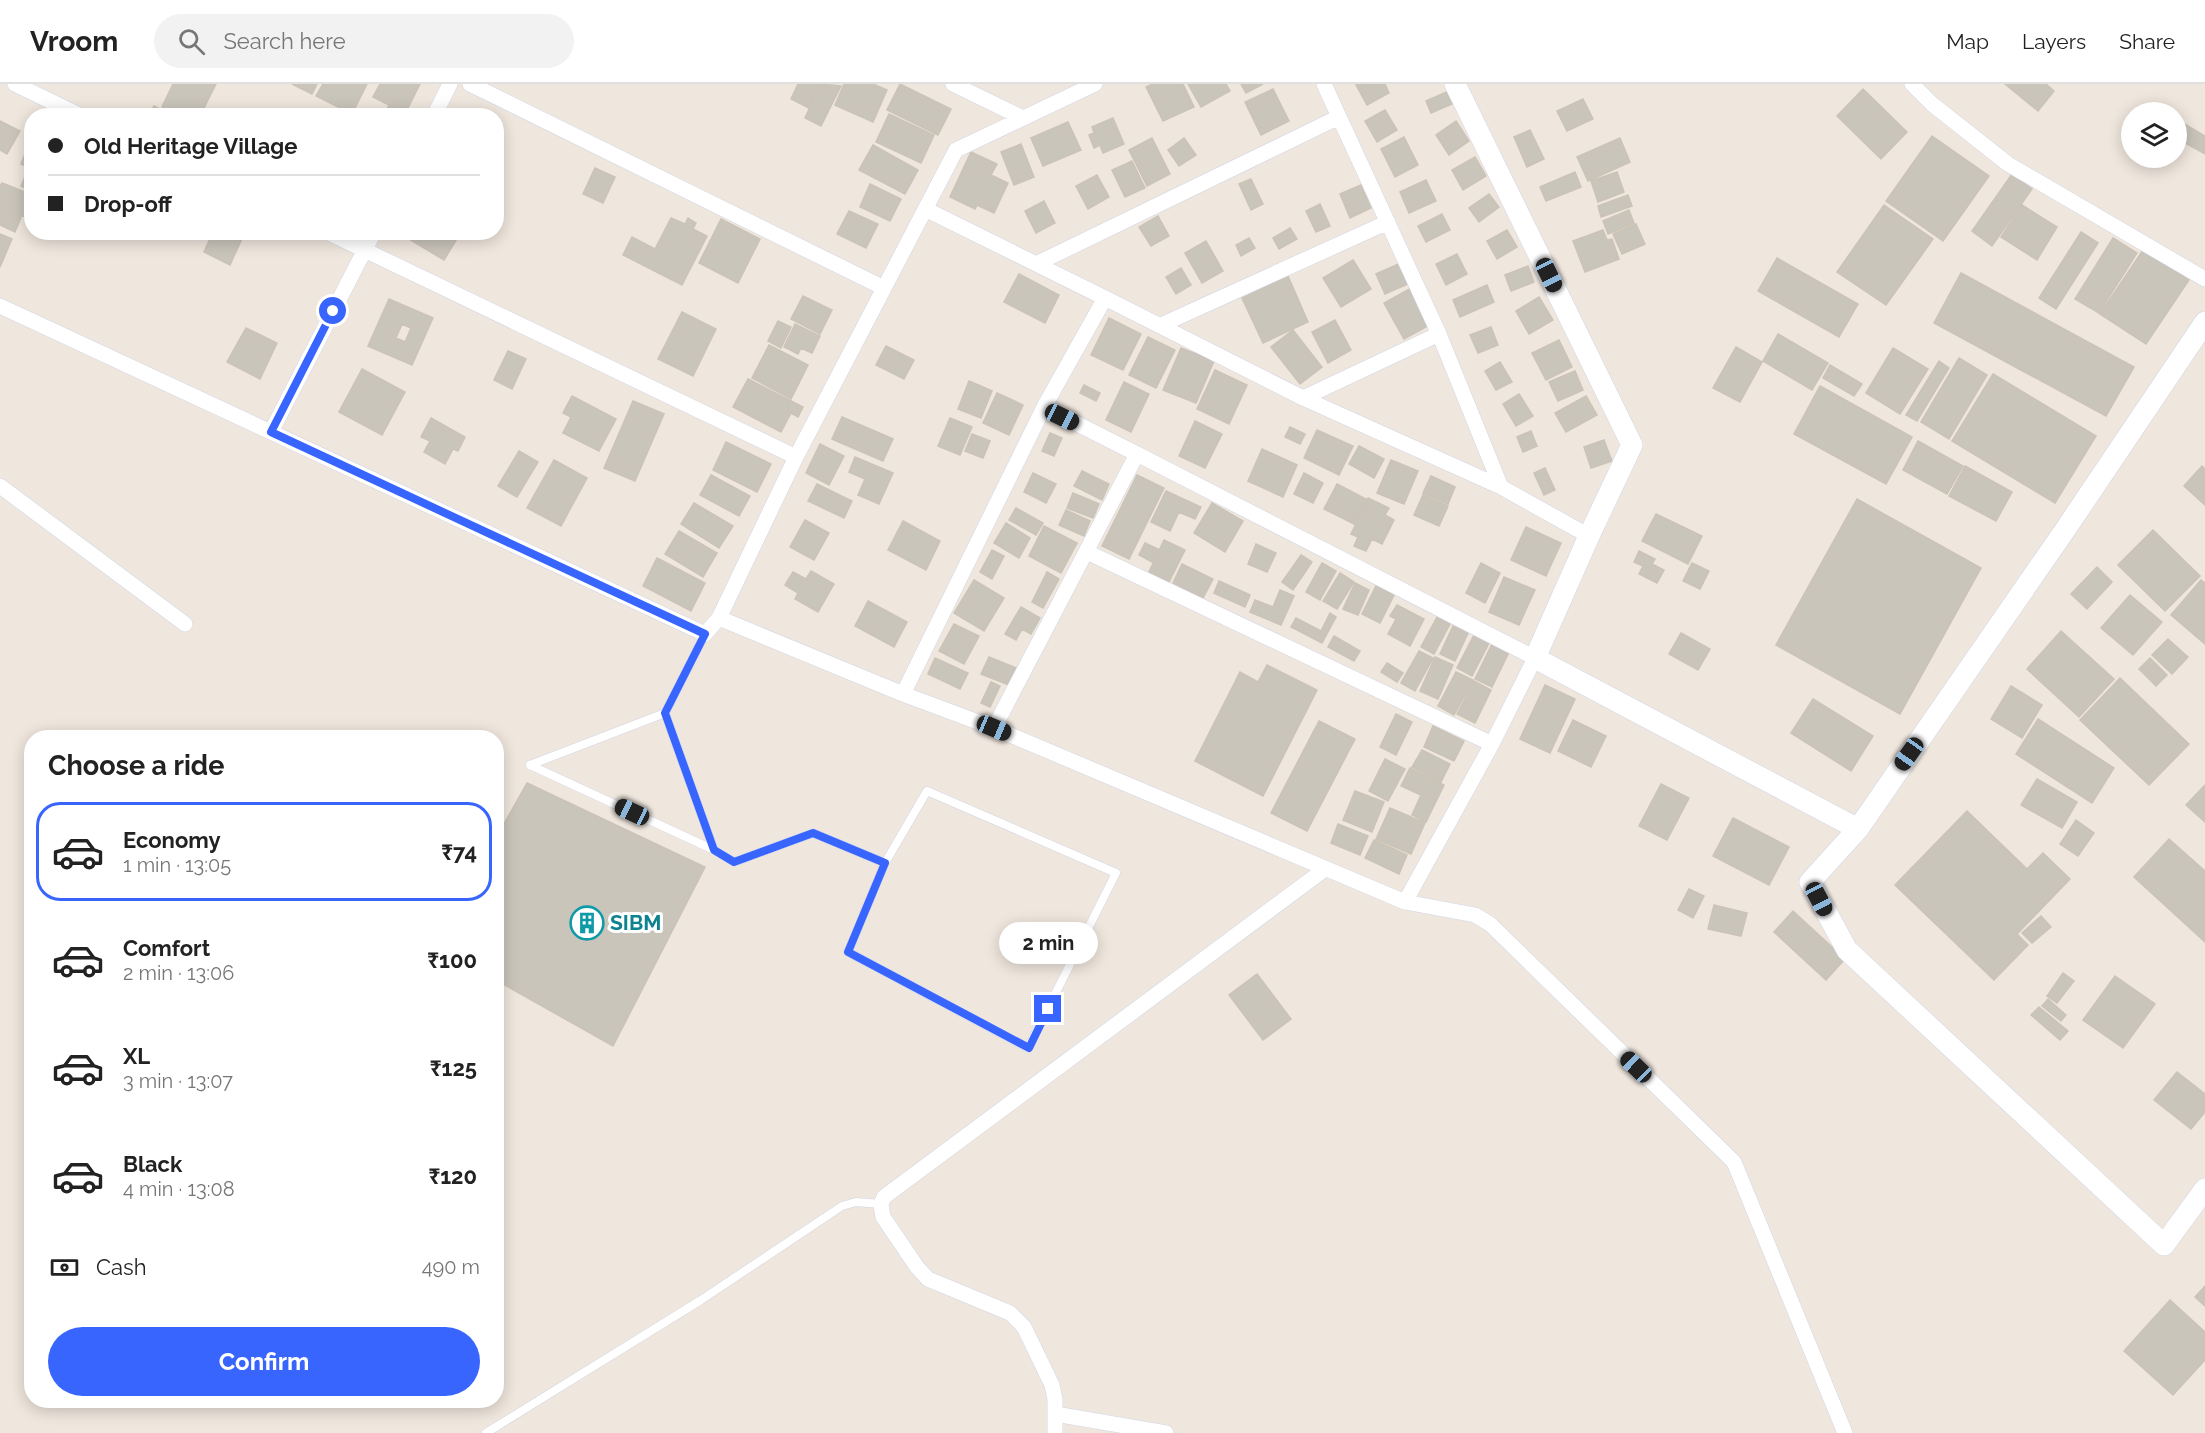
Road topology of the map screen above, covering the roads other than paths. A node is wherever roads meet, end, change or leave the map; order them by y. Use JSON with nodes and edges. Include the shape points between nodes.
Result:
{"nodes":[{"id":1,"x":15,"y":84,"type":"edge"},
{"id":2,"x":450,"y":84,"type":"edge"},
{"id":3,"x":470,"y":84,"type":"edge"},
{"id":4,"x":953,"y":84,"type":"edge"},
{"id":5,"x":1095,"y":84,"type":"edge"},
{"id":6,"x":1324,"y":84,"type":"edge"},
{"id":7,"x":1455,"y":84,"type":"edge"},
{"id":8,"x":1912,"y":84,"type":"edge"},
{"id":9,"x":64,"y":108,"type":"edge"},
{"id":10,"x":438,"y":108,"type":"edge"},
{"id":11,"x":1339,"y":117,"type":"junction"},
{"id":12,"x":1023,"y":118,"type":"junction"},
{"id":13,"x":925,"y":209,"type":"junction"},
{"id":14,"x":1388,"y":222,"type":"junction"},
{"id":15,"x":343,"y":240,"type":"edge"},
{"id":16,"x":370,"y":240,"type":"edge"},
{"id":17,"x":364,"y":250,"type":"junction"},
{"id":18,"x":1036,"y":264,"type":"junction"},
{"id":19,"x":2205,"y":279,"type":"edge"},
{"id":20,"x":884,"y":288,"type":"junction"},
{"id":21,"x":1105,"y":298,"type":"junction"},
{"id":22,"x":0,"y":306,"type":"edge"},
{"id":23,"x":2205,"y":322,"type":"edge"},
{"id":24,"x":1161,"y":325,"type":"junction"},
{"id":25,"x":1439,"y":334,"type":"junction"},
{"id":26,"x":1303,"y":398,"type":"junction"},
{"id":27,"x":1044,"y":407,"type":"junction"},
{"id":28,"x":271,"y":432,"type":"junction"},
{"id":29,"x":1137,"y":454,"type":"junction"},
{"id":30,"x":796,"y":457,"type":"junction"},
{"id":31,"x":0,"y":486,"type":"edge"},
{"id":32,"x":1501,"y":487,"type":"junction"},
{"id":33,"x":1589,"y":536,"type":"junction"},
{"id":34,"x":1087,"y":552,"type":"junction"},
{"id":35,"x":719,"y":618,"type":"junction"},
{"id":36,"x":185,"y":624,"type":"dead end"},
{"id":37,"x":705,"y":634,"type":"junction"},
{"id":38,"x":1535,"y":658,"type":"junction"},
{"id":39,"x":903,"y":694,"type":"junction"},
{"id":40,"x":665,"y":713,"type":"junction"},
{"id":41,"x":994,"y":728,"type":"junction"},
{"id":42,"x":1492,"y":744,"type":"junction"},
{"id":43,"x":1858,"y":829,"type":"junction"},
{"id":44,"x":714,"y":850,"type":"junction"},
{"id":45,"x":885,"y":863,"type":"junction"},
{"id":46,"x":1325,"y":869,"type":"junction"},
{"id":47,"x":1405,"y":902,"type":"junction"},
{"id":48,"x":2205,"y":1189,"type":"edge"},
{"id":49,"x":881,"y":1204,"type":"junction"},
{"id":50,"x":1055,"y":1414,"type":"junction"},
{"id":51,"x":486,"y":1433,"type":"edge"},
{"id":52,"x":1055,"y":1433,"type":"edge"},
{"id":53,"x":1166,"y":1433,"type":"edge"},
{"id":54,"x":1845,"y":1433,"type":"edge"}],
"edges":[{"from":1,"to":9,"type":"street"},
{"from":2,"to":10,"type":"street"},
{"from":3,"to":20,"type":"street"},
{"from":4,"to":12,"type":"street"},
{"from":5,"to":12,"type":"street"},
{"from":6,"to":11,"type":"street"},
{"from":7,"to":33,"type":"street","via":[[1632,445]]},
{"from":8,"to":19,"type":"street","via":[[2008,164]]},
{"from":11,"to":14,"type":"street"},
{"from":11,"to":18,"type":"street"},
{"from":12,"to":13,"type":"street","via":[[957,150]]},
{"from":13,"to":18,"type":"street"},
{"from":13,"to":20,"type":"street"},
{"from":14,"to":24,"type":"street"},
{"from":14,"to":25,"type":"street"},
{"from":15,"to":17,"type":"street"},
{"from":16,"to":17,"type":"street"},
{"from":17,"to":28,"type":"street"},
{"from":17,"to":30,"type":"street"},
{"from":18,"to":21,"type":"street"},
{"from":20,"to":30,"type":"street"},
{"from":21,"to":24,"type":"street"},
{"from":21,"to":27,"type":"street"},
{"from":22,"to":28,"type":"street"},
{"from":23,"to":43,"type":"street"},
{"from":24,"to":26,"type":"street"},
{"from":25,"to":26,"type":"street"},
{"from":25,"to":32,"type":"street"},
{"from":26,"to":32,"type":"street"},
{"from":27,"to":29,"type":"street"},
{"from":27,"to":39,"type":"street"},
{"from":28,"to":37,"type":"street"},
{"from":29,"to":34,"type":"street"},
{"from":29,"to":38,"type":"street"},
{"from":30,"to":35,"type":"street"},
{"from":31,"to":36,"type":"street"},
{"from":32,"to":33,"type":"street"},
{"from":33,"to":38,"type":"street"},
{"from":34,"to":41,"type":"street"},
{"from":34,"to":42,"type":"street"},
{"from":35,"to":37,"type":"street"},
{"from":35,"to":39,"type":"street"},
{"from":37,"to":40,"type":"lane"},
{"from":38,"to":42,"type":"street"},
{"from":38,"to":43,"type":"street"},
{"from":39,"to":41,"type":"street"},
{"from":40,"to":44,"type":"lane"},
{"from":40,"to":44,"type":"lane","via":[[530,765]]},
{"from":41,"to":46,"type":"street"},
{"from":42,"to":47,"type":"street"},
{"from":43,"to":48,"type":"street","via":[[1810,882],[1847,950],[2164,1245]]},
{"from":44,"to":45,"type":"lane","via":[[734,862],[813,833]]},
{"from":45,"to":45,"type":"lane","via":[[927,791],[1116,873],[1029,1048],[848,952]]},
{"from":46,"to":47,"type":"street"},
{"from":46,"to":49,"type":"street","via":[[884,1197]]},
{"from":47,"to":54,"type":"street","via":[[1475,915],[1490,924],[1734,1162]]},
{"from":49,"to":50,"type":"street","via":[[883,1217],[928,1279],[1010,1313],[1024,1327],[1052,1385]]},
{"from":49,"to":51,"type":"lane","via":[[856,1202],[842,1206],[701,1300]]},
{"from":50,"to":52,"type":"street"},
{"from":50,"to":53,"type":"street"}]}
